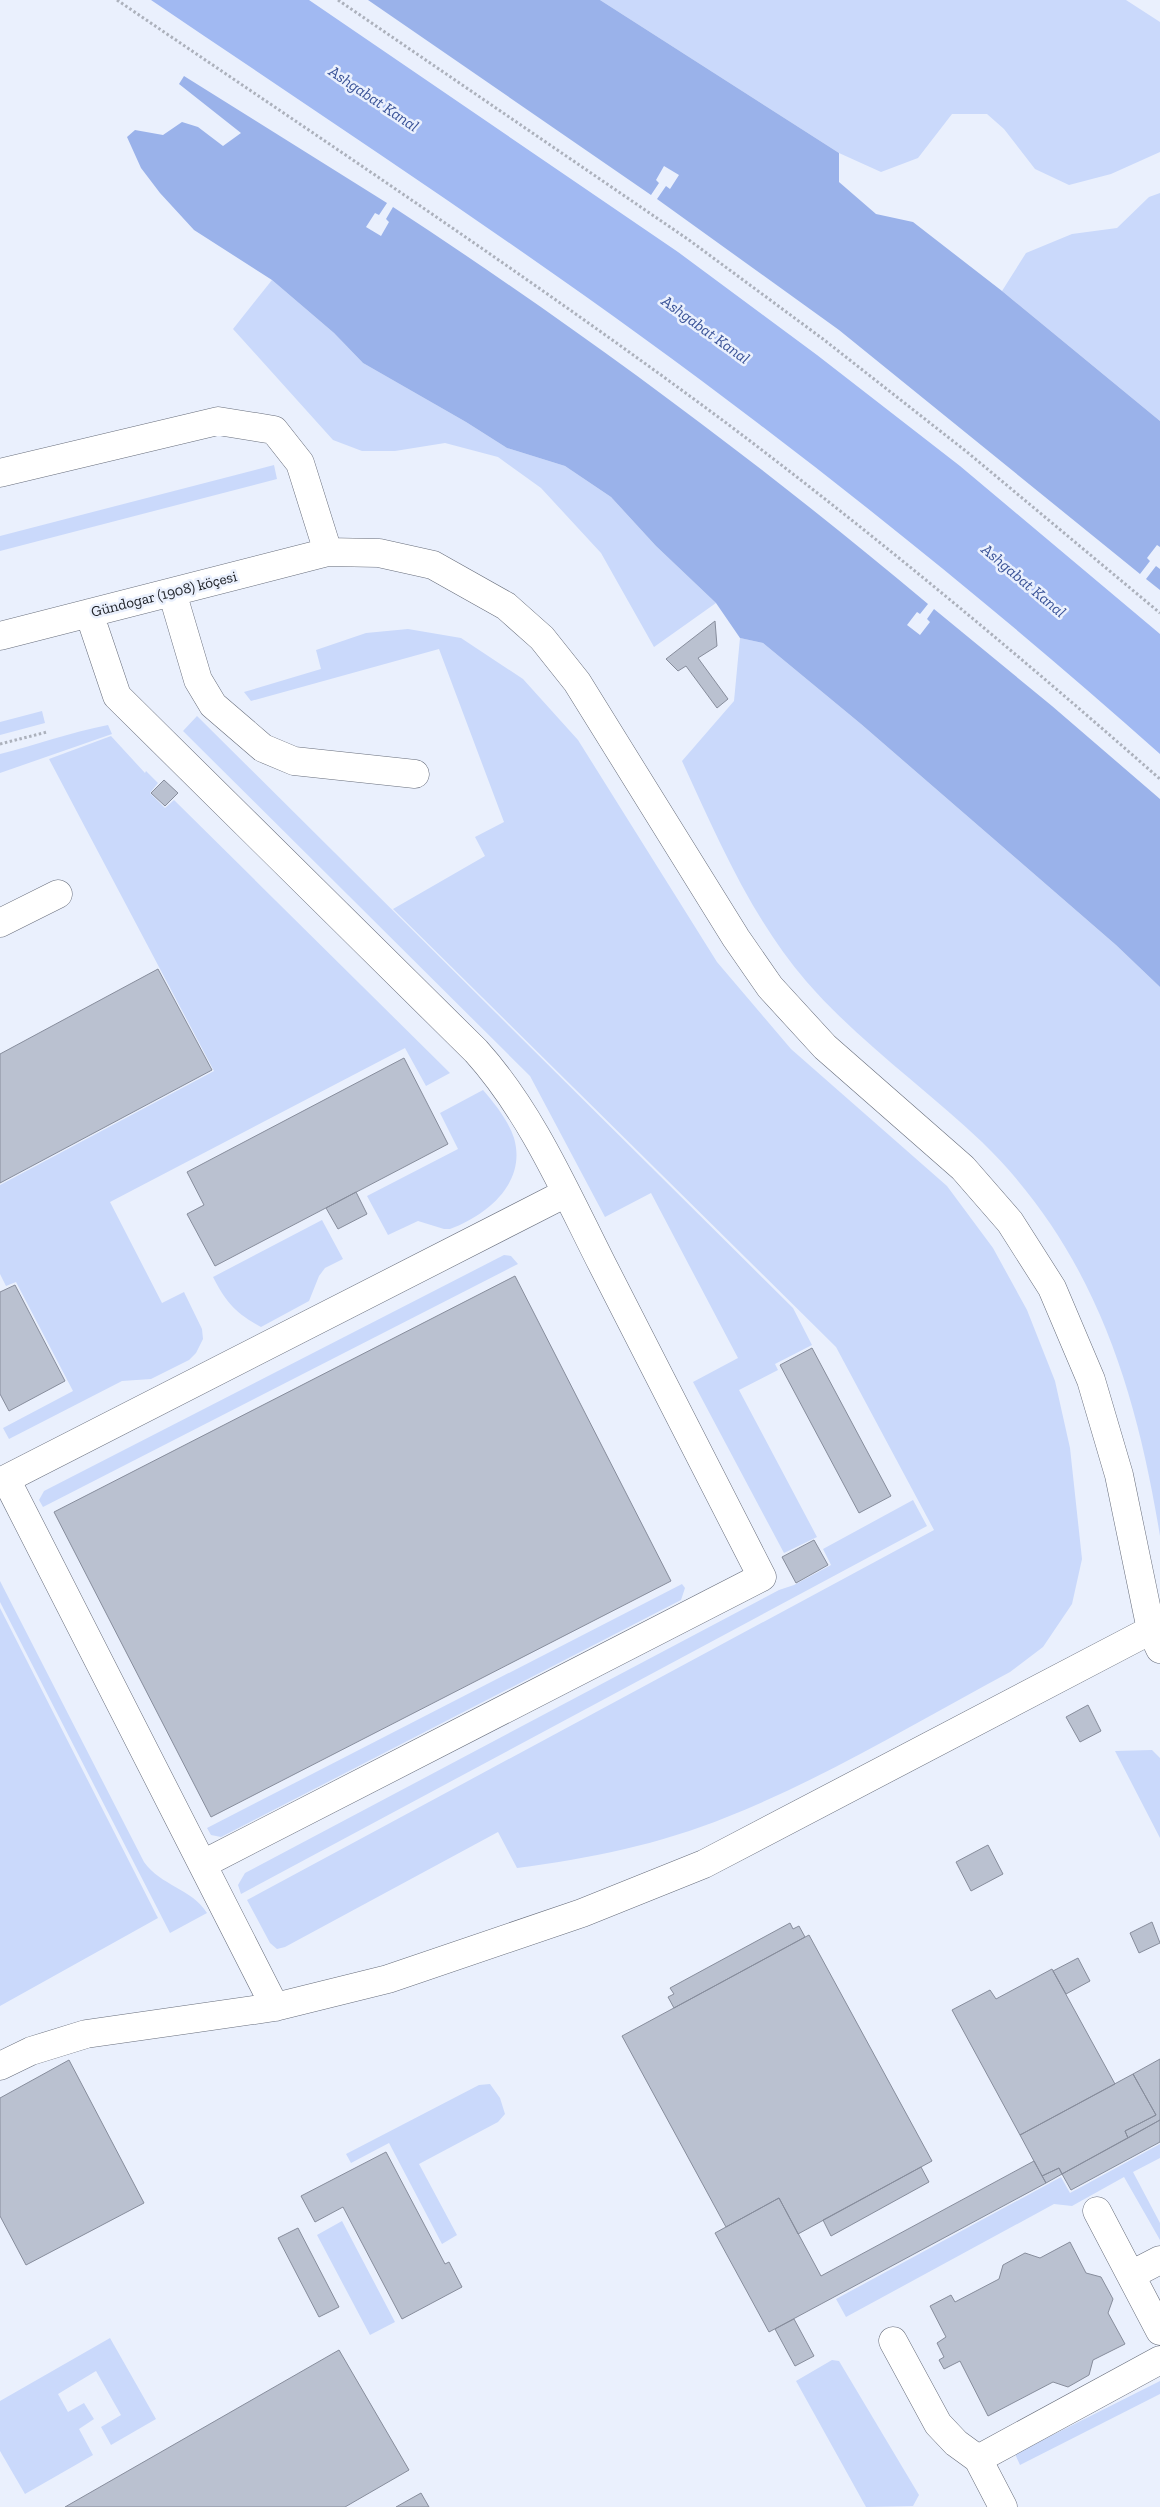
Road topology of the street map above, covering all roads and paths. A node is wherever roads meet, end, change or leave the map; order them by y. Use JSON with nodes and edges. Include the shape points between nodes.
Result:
{"nodes":[{"id":1,"x":117,"y":0,"type":"edge"},
{"id":2,"x":338,"y":0,"type":"edge"},
{"id":3,"x":0,"y":474,"type":"edge"},
{"id":4,"x":328,"y":552,"type":"junction"},
{"id":5,"x":172,"y":592,"type":"junction"},
{"id":6,"x":89,"y":613,"type":"junction"},
{"id":7,"x":1160,"y":613,"type":"edge"},
{"id":8,"x":0,"y":636,"type":"edge"},
{"id":9,"x":47,"y":732,"type":"dead end"},
{"id":10,"x":0,"y":744,"type":"edge"},
{"id":11,"x":416,"y":774,"type":"dead end"},
{"id":12,"x":1160,"y":779,"type":"edge"},
{"id":13,"x":58,"y":894,"type":"dead end"},
{"id":14,"x":0,"y":923,"type":"edge"},
{"id":15,"x":566,"y":1193,"type":"junction"},
{"id":16,"x":1156,"y":1640,"type":"edge"},
{"id":17,"x":203,"y":1864,"type":"junction"},
{"id":18,"x":276,"y":2007,"type":"junction"},
{"id":19,"x":0,"y":2066,"type":"edge"},
{"id":20,"x":1097,"y":2211,"type":"dead end"},
{"id":21,"x":1160,"y":2260,"type":"edge"},
{"id":22,"x":1131,"y":2275,"type":"junction"},
{"id":23,"x":1160,"y":2331,"type":"edge"},
{"id":24,"x":893,"y":2340,"type":"dead end"},
{"id":25,"x":1160,"y":2360,"type":"edge"},
{"id":26,"x":978,"y":2458,"type":"junction"},
{"id":27,"x":1003,"y":2507,"type":"edge"}],
"edges":[{"from":1,"to":12,"type":"path","via":[[543,290],[726,423],[879,541],[1060,691]]},
{"from":2,"to":7,"type":"path","via":[[689,240],[823,339],[968,452]]},
{"from":3,"to":4,"type":"street","via":[[218,421],[274,430],[300,463]]},
{"from":4,"to":5,"type":"street","name":"Gündogar (1908) köçesi"},
{"from":4,"to":16,"type":"street","name":"Gündogar (1908) köçesi","via":[[379,553],[433,564],[506,606],[542,638],[576,682],[770,987],[825,1047],[963,1168],[1010,1222],[1052,1288],[1091,1380],[1119,1475]]},
{"from":5,"to":6,"type":"street","name":"Gündogar (1908) köçesi"},
{"from":5,"to":11,"type":"street","via":[[198,680],[213,705],[263,748],[294,761]]},
{"from":6,"to":8,"type":"street","name":"Gündogar (1908) köçesi"},
{"from":6,"to":15,"type":"street","via":[[116,696],[500,1077]]},
{"from":9,"to":10,"type":"path"},
{"from":13,"to":14,"type":"street"},
{"from":15,"to":17,"type":"street","via":[[762,1577]]},
{"from":15,"to":17,"type":"street","via":[[6,1479]]},
{"from":16,"to":18,"type":"street","via":[[704,1864],[582,1913],[388,1979]]},
{"from":17,"to":18,"type":"street"},
{"from":18,"to":19,"type":"street","via":[[86,2034],[31,2051]]},
{"from":20,"to":22,"type":"street"},
{"from":21,"to":22,"type":"street"},
{"from":22,"to":23,"type":"street"},
{"from":24,"to":26,"type":"street","via":[[938,2424],[956,2443]]},
{"from":25,"to":26,"type":"street"},
{"from":26,"to":27,"type":"street"}]}
